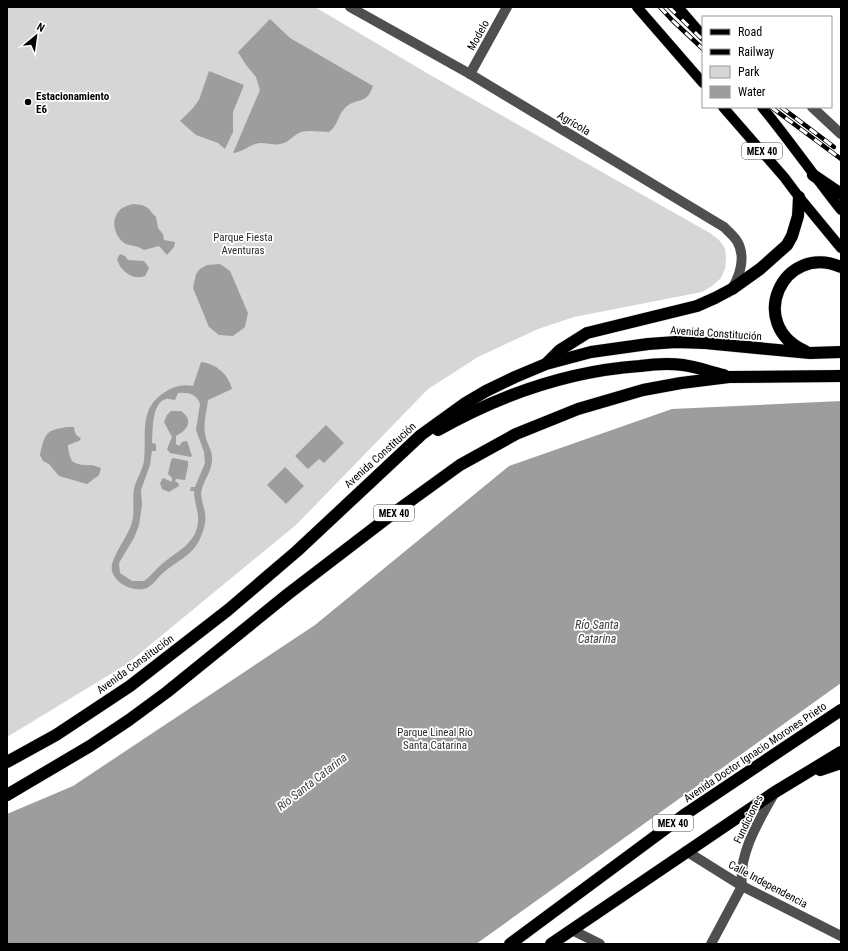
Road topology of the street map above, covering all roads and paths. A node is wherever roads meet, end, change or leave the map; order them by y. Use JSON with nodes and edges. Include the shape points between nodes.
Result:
{"nodes":[{"id":1,"x":350,"y":7,"type":"edge"},
{"id":2,"x":507,"y":7,"type":"edge"},
{"id":3,"x":637,"y":7,"type":"edge"},
{"id":4,"x":678,"y":7,"type":"edge"},
{"id":5,"x":702,"y":35,"type":"edge"},
{"id":6,"x":470,"y":74,"type":"junction"},
{"id":7,"x":702,"y":82,"type":"edge"},
{"id":8,"x":724,"y":108,"type":"edge"},
{"id":9,"x":763,"y":108,"type":"edge"},
{"id":10,"x":813,"y":108,"type":"edge"},
{"id":11,"x":841,"y":134,"type":"edge"},
{"id":12,"x":813,"y":175,"type":"junction"},
{"id":13,"x":841,"y":194,"type":"edge"},
{"id":14,"x":799,"y":197,"type":"junction"},
{"id":15,"x":841,"y":210,"type":"edge"},
{"id":16,"x":841,"y":248,"type":"edge"},
{"id":17,"x":841,"y":267,"type":"edge"},
{"id":18,"x":732,"y":289,"type":"junction"},
{"id":19,"x":841,"y":352,"type":"edge"},
{"id":20,"x":810,"y":353,"type":"junction"},
{"id":21,"x":546,"y":364,"type":"junction"},
{"id":22,"x":841,"y":376,"type":"edge"},
{"id":23,"x":728,"y":377,"type":"junction"},
{"id":24,"x":401,"y":453,"type":"junction"},
{"id":25,"x":841,"y":710,"type":"edge"},
{"id":26,"x":841,"y":752,"type":"edge"},
{"id":27,"x":7,"y":762,"type":"edge"},
{"id":28,"x":841,"y":764,"type":"edge"},
{"id":29,"x":803,"y":776,"type":"junction"},
{"id":30,"x":775,"y":792,"type":"junction"},
{"id":31,"x":7,"y":795,"type":"edge"},
{"id":32,"x":686,"y":852,"type":"junction"},
{"id":33,"x":742,"y":886,"type":"junction"},
{"id":34,"x":572,"y":930,"type":"junction"},
{"id":35,"x":841,"y":936,"type":"edge"},
{"id":36,"x":510,"y":944,"type":"edge"},
{"id":37,"x":551,"y":944,"type":"edge"},
{"id":38,"x":600,"y":944,"type":"edge"},
{"id":39,"x":711,"y":944,"type":"edge"}],
"edges":[{"from":1,"to":6,"type":"street","name":"Agrícola"},
{"from":2,"to":6,"type":"street","name":"Modelo"},
{"from":3,"to":7,"type":"main road"},
{"from":4,"to":5,"type":"main road"},
{"from":6,"to":18,"type":"street","name":"Agrícola","via":[[724,227],[737,241],[742,259]]},
{"from":8,"to":14,"type":"main road","number":"MEX 40"},
{"from":9,"to":12,"type":"main road","number":"MEX 40","via":[[791,142]]},
{"from":10,"to":11,"type":"street"},
{"from":12,"to":13,"type":"highway"},
{"from":12,"to":15,"type":"main road","number":"MEX 40"},
{"from":14,"to":16,"type":"main road","number":"MEX 40"},
{"from":14,"to":18,"type":"highway","via":[[798,216],[787,245]]},
{"from":17,"to":20,"type":"highway","via":[[816,262],[799,267],[785,278],[777,294],[775,312],[780,329],[792,343]]},
{"from":18,"to":21,"type":"highway","via":[[697,306],[587,333],[560,350]]},
{"from":19,"to":20,"type":"highway","name":"Avenida Constitución"},
{"from":20,"to":21,"type":"highway","name":"Avenida Constitución","via":[[676,342],[591,352]]},
{"from":21,"to":24,"type":"highway","name":"Avenida Constitución","via":[[486,391],[464,404],[431,427]]},
{"from":22,"to":23,"type":"highway","number":"MEX 40"},
{"from":23,"to":24,"type":"highway","via":[[682,364],[618,367],[585,373],[553,381],[489,404],[447,425]]},
{"from":23,"to":31,"type":"highway","number":"MEX 40","via":[[658,387],[610,398],[547,421],[460,465],[288,594],[129,720]]},
{"from":24,"to":27,"type":"highway","name":"Avenida Constitución","via":[[297,551],[216,619],[130,686],[56,736]]},
{"from":25,"to":36,"type":"highway","name":"Avenida Doctor Ignacio Morones Prieto","number":"MEX 40","via":[[684,814]]},
{"from":26,"to":29,"type":"highway","number":"MEX 40"},
{"from":28,"to":29,"type":"highway"},
{"from":29,"to":30,"type":"highway","number":"MEX 40"},
{"from":30,"to":32,"type":"highway","number":"MEX 40"},
{"from":30,"to":33,"type":"street","name":"Fundiciones","via":[[745,852]]},
{"from":32,"to":33,"type":"street","name":"Calle Independencia"},
{"from":32,"to":34,"type":"highway","number":"MEX 40"},
{"from":33,"to":35,"type":"street","name":"Calle Independencia"},
{"from":33,"to":39,"type":"street","name":"Fundiciones"},
{"from":34,"to":37,"type":"highway","number":"MEX 40"},
{"from":34,"to":38,"type":"street"}]}
